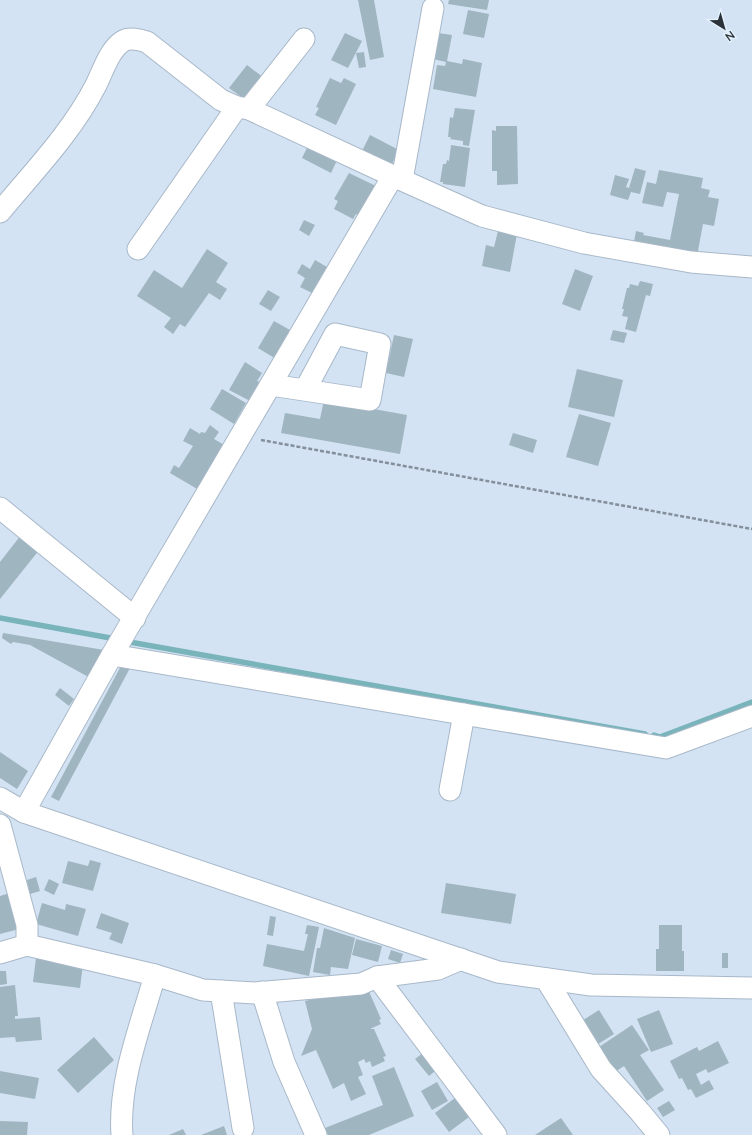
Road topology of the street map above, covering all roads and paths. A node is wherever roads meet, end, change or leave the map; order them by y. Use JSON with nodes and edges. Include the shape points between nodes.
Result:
{"nodes":[{"id":1,"x":433,"y":8,"type":"dead end"},
{"id":2,"x":304,"y":39,"type":"dead end"},
{"id":3,"x":243,"y":108,"type":"junction"},
{"id":4,"x":398,"y":178,"type":"junction"},
{"id":5,"x":0,"y":212,"type":"edge"},
{"id":6,"x":138,"y":249,"type":"dead end"},
{"id":7,"x":752,"y":267,"type":"edge"},
{"id":8,"x":271,"y":385,"type":"junction"},
{"id":9,"x":305,"y":390,"type":"dead end"},
{"id":10,"x":241,"y":436,"type":"junction"},
{"id":11,"x":0,"y":508,"type":"edge"},
{"id":12,"x":752,"y":529,"type":"edge"},
{"id":13,"x":123,"y":638,"type":"junction"},
{"id":14,"x":464,"y":714,"type":"junction"},
{"id":15,"x":752,"y":716,"type":"edge"},
{"id":16,"x":450,"y":790,"type":"dead end"},
{"id":17,"x":0,"y":798,"type":"edge"},
{"id":18,"x":24,"y":812,"type":"junction"},
{"id":19,"x":0,"y":825,"type":"edge"},
{"id":20,"x":27,"y":945,"type":"junction"},
{"id":21,"x":0,"y":953,"type":"edge"},
{"id":22,"x":461,"y":959,"type":"junction"},
{"id":23,"x":155,"y":975,"type":"junction"},
{"id":24,"x":377,"y":977,"type":"junction"},
{"id":25,"x":546,"y":979,"type":"junction"},
{"id":26,"x":752,"y":988,"type":"edge"},
{"id":27,"x":221,"y":991,"type":"junction"},
{"id":28,"x":262,"y":992,"type":"junction"},
{"id":29,"x":243,"y":1128,"type":"dead end"},
{"id":30,"x":122,"y":1135,"type":"edge"},
{"id":31,"x":316,"y":1135,"type":"edge"},
{"id":32,"x":496,"y":1135,"type":"edge"},
{"id":33,"x":659,"y":1135,"type":"edge"}],
"edges":[{"from":1,"to":4,"type":"street"},
{"from":2,"to":3,"type":"street"},
{"from":3,"to":4,"type":"street"},
{"from":3,"to":5,"type":"street","via":[[221,100],[147,42],[136,39],[124,40],[114,50],[73,123]]},
{"from":3,"to":6,"type":"street"},
{"from":4,"to":7,"type":"street","via":[[482,216],[584,243],[691,262]]},
{"from":4,"to":8,"type":"street"},
{"from":8,"to":9,"type":"street"},
{"from":8,"to":10,"type":"street"},
{"from":10,"to":12,"type":"path"},
{"from":10,"to":13,"type":"street"},
{"from":11,"to":13,"type":"street"},
{"from":13,"to":14,"type":"street"},
{"from":13,"to":18,"type":"street"},
{"from":14,"to":15,"type":"street","via":[[666,748]]},
{"from":14,"to":16,"type":"street"},
{"from":17,"to":18,"type":"street"},
{"from":18,"to":22,"type":"street"},
{"from":19,"to":20,"type":"street","via":[[27,925]]},
{"from":20,"to":21,"type":"street"},
{"from":20,"to":23,"type":"street"},
{"from":22,"to":24,"type":"street","via":[[438,969]]},
{"from":22,"to":25,"type":"street","via":[[498,972]]},
{"from":23,"to":27,"type":"street","via":[[203,990]]},
{"from":23,"to":30,"type":"street","via":[[125,1083]]},
{"from":24,"to":28,"type":"street","via":[[361,984]]},
{"from":24,"to":32,"type":"street"},
{"from":25,"to":26,"type":"street","via":[[591,985]]},
{"from":25,"to":33,"type":"street","via":[[601,1069]]},
{"from":27,"to":28,"type":"street"},
{"from":27,"to":29,"type":"street"},
{"from":28,"to":31,"type":"street","via":[[284,1062]]}]}
